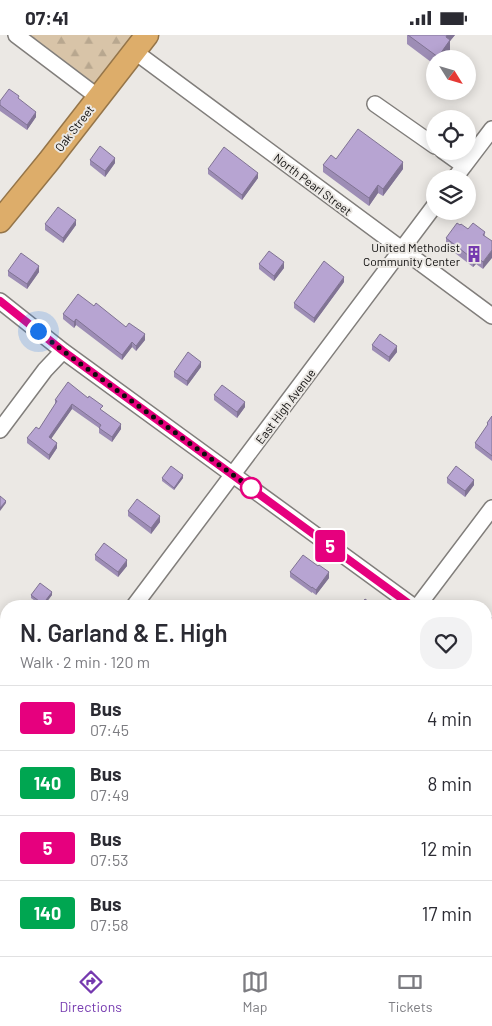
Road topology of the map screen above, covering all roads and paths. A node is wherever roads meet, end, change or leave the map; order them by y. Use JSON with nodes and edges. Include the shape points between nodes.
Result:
{"nodes":[{"id":1,"x":16,"y":35,"type":"edge"},
{"id":2,"x":141,"y":43,"type":"edge"},
{"id":3,"x":98,"y":97,"type":"junction"},
{"id":4,"x":375,"y":104,"type":"dead end"},
{"id":5,"x":492,"y":129,"type":"edge"},
{"id":6,"x":426,"y":140,"type":"edge"},
{"id":7,"x":456,"y":160,"type":"edge"},
{"id":8,"x":464,"y":165,"type":"junction"},
{"id":9,"x":460,"y":170,"type":"edge"},
{"id":10,"x":426,"y":217,"type":"edge"},
{"id":11,"x":0,"y":221,"type":"edge"},
{"id":12,"x":402,"y":249,"type":"junction"},
{"id":13,"x":0,"y":301,"type":"edge"},
{"id":14,"x":492,"y":316,"type":"edge"},
{"id":15,"x":63,"y":351,"type":"junction"},
{"id":16,"x":0,"y":430,"type":"edge"},
{"id":17,"x":233,"y":475,"type":"junction"},
{"id":18,"x":492,"y":508,"type":"edge"},
{"id":19,"x":139,"y":600,"type":"edge"},
{"id":20,"x":404,"y":600,"type":"edge"},
{"id":21,"x":423,"y":600,"type":"edge"}],
"edges":[{"from":1,"to":3,"type":"street"},
{"from":2,"to":3,"type":"highway","name":"Oak Street"},
{"from":2,"to":12,"type":"street","name":"North Pearl Street"},
{"from":3,"to":11,"type":"highway","name":"Oak Street"},
{"from":4,"to":6,"type":"street"},
{"from":5,"to":8,"type":"street"},
{"from":7,"to":8,"type":"street"},
{"from":8,"to":9,"type":"street"},
{"from":10,"to":12,"type":"street","name":"East High Avenue"},
{"from":12,"to":14,"type":"street","name":"North Pearl Street"},
{"from":12,"to":17,"type":"street","name":"East High Avenue"},
{"from":13,"to":15,"type":"street"},
{"from":15,"to":16,"type":"street"},
{"from":15,"to":17,"type":"street"},
{"from":17,"to":19,"type":"street","name":"East High Avenue"},
{"from":17,"to":20,"type":"street"},
{"from":18,"to":21,"type":"street"}]}
